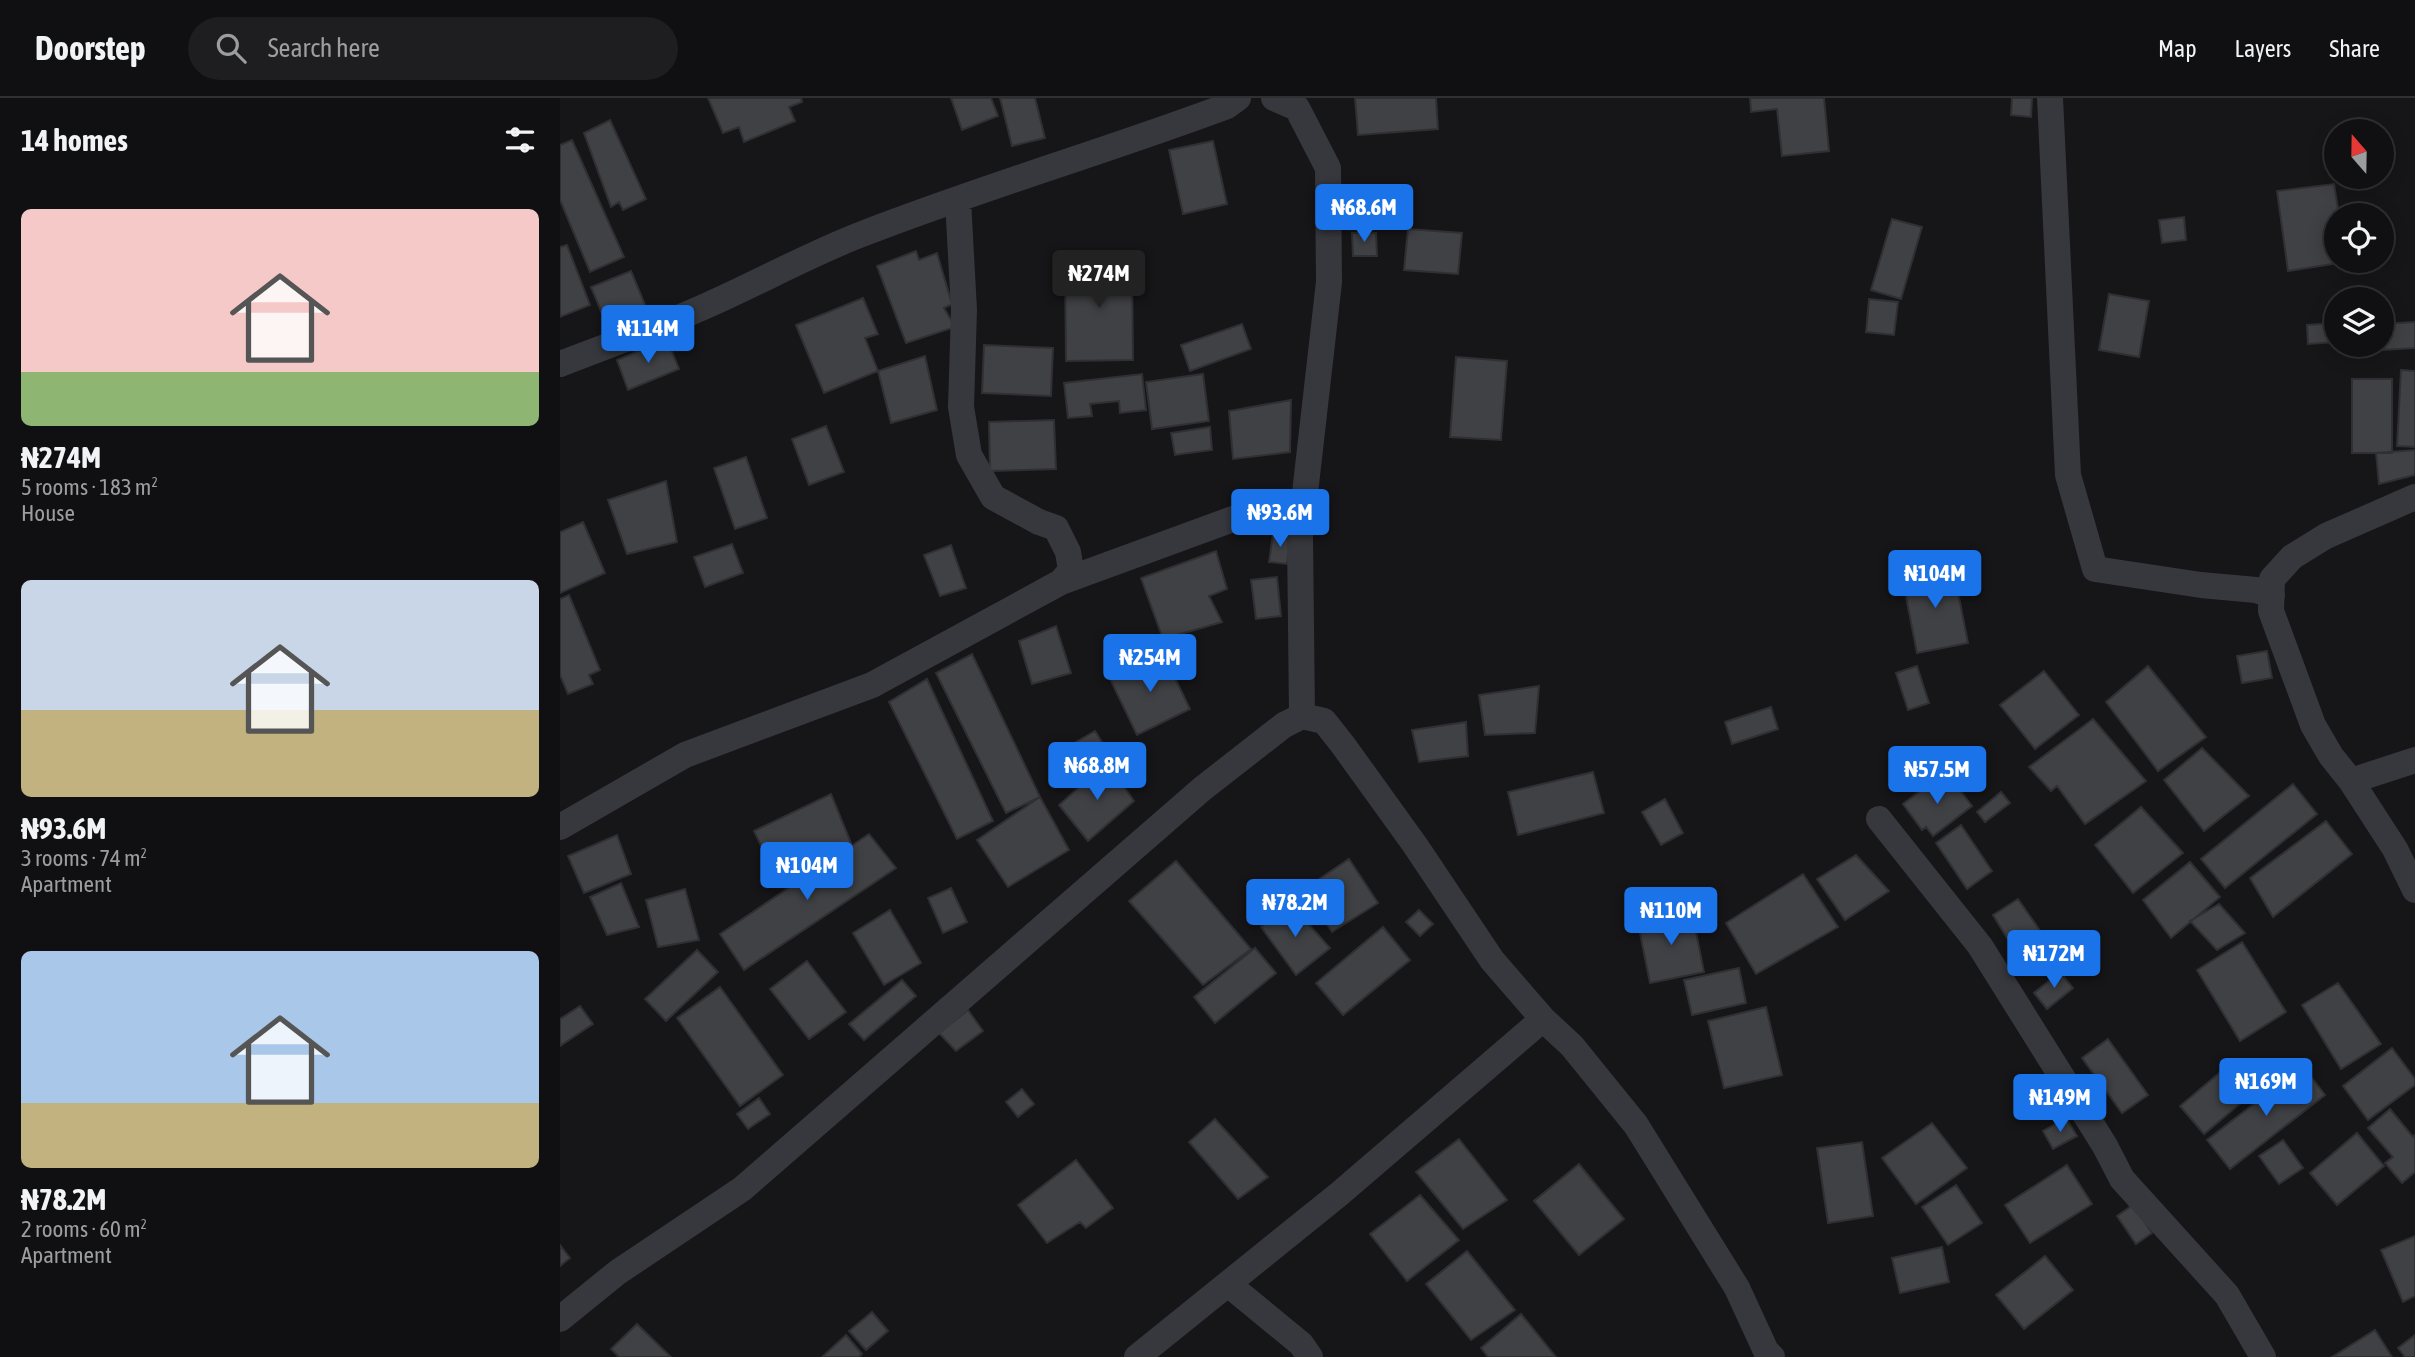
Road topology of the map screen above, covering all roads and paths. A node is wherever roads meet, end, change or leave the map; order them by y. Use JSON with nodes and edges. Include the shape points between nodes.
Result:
{"nodes":[{"id":1,"x":1238,"y":98,"type":"edge"},
{"id":2,"x":1274,"y":98,"type":"edge"},
{"id":3,"x":2050,"y":98,"type":"edge"},
{"id":4,"x":958,"y":200,"type":"junction"},
{"id":5,"x":560,"y":364,"type":"edge"},
{"id":6,"x":2415,"y":497,"type":"edge"},
{"id":7,"x":1300,"y":537,"type":"junction"},
{"id":8,"x":1060,"y":582,"type":"junction"},
{"id":9,"x":2272,"y":595,"type":"junction"},
{"id":10,"x":1302,"y":716,"type":"junction"},
{"id":11,"x":2415,"y":760,"type":"edge"},
{"id":12,"x":2351,"y":781,"type":"junction"},
{"id":13,"x":1879,"y":819,"type":"dead end"},
{"id":14,"x":560,"y":827,"type":"edge"},
{"id":15,"x":2415,"y":890,"type":"edge"},
{"id":16,"x":1543,"y":1019,"type":"junction"},
{"id":17,"x":1228,"y":1284,"type":"junction"},
{"id":18,"x":560,"y":1319,"type":"edge"},
{"id":19,"x":1137,"y":1357,"type":"edge"},
{"id":20,"x":1310,"y":1357,"type":"edge"},
{"id":21,"x":1772,"y":1357,"type":"edge"},
{"id":22,"x":2263,"y":1357,"type":"edge"}],
"edges":[{"from":1,"to":4,"type":"street","via":[[1142,138]]},
{"from":2,"to":7,"type":"street","via":[[1297,108],[1328,168],[1329,282]]},
{"from":3,"to":9,"type":"street","via":[[2068,475],[2095,569]]},
{"from":4,"to":5,"type":"street","via":[[856,236],[697,310]]},
{"from":4,"to":8,"type":"street","via":[[964,310],[961,407],[969,455],[993,497],[1056,528],[1071,570]]},
{"from":6,"to":9,"type":"street","via":[[2326,536],[2292,557],[2272,579]]},
{"from":7,"to":8,"type":"street","via":[[1288,518],[1241,516]]},
{"from":7,"to":10,"type":"street"},
{"from":8,"to":14,"type":"street","via":[[872,685],[685,755]]},
{"from":9,"to":12,"type":"street","via":[[2271,611],[2313,725]]},
{"from":10,"to":16,"type":"street","via":[[1324,721],[1492,960]]},
{"from":10,"to":18,"type":"street","via":[[1202,789],[742,1189],[618,1272]]},
{"from":11,"to":12,"type":"street"},
{"from":12,"to":15,"type":"street","via":[[2396,849]]},
{"from":13,"to":22,"type":"street","via":[[1980,946],[2122,1179],[2227,1295]]},
{"from":16,"to":17,"type":"street"},
{"from":16,"to":21,"type":"street","via":[[1572,1046],[1636,1125],[1737,1289]]},
{"from":17,"to":19,"type":"street"},
{"from":17,"to":20,"type":"street","via":[[1301,1344]]}]}
